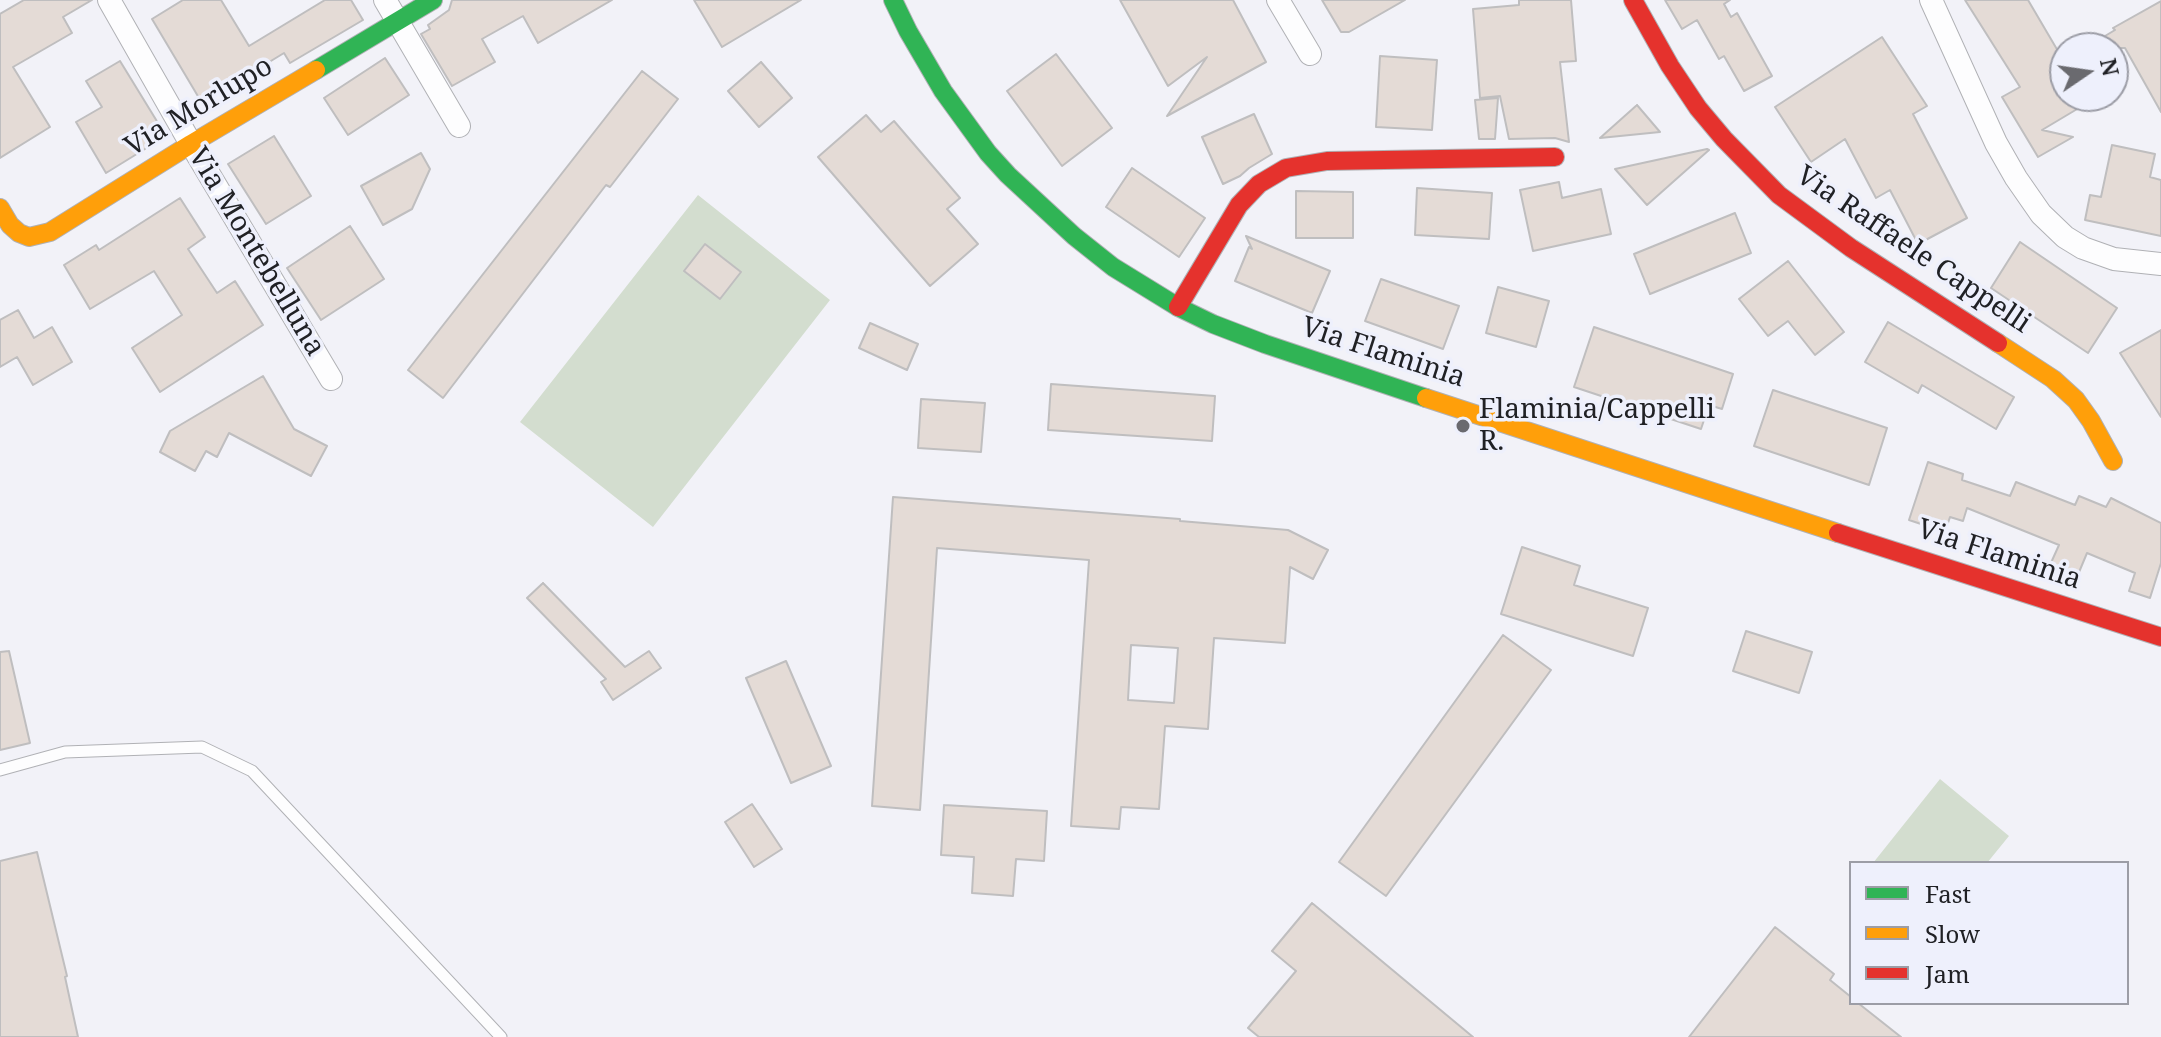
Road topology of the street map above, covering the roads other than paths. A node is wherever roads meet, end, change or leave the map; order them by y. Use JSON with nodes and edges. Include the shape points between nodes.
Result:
{"nodes":[{"id":1,"x":109,"y":0,"type":"edge"},
{"id":2,"x":385,"y":0,"type":"edge"},
{"id":3,"x":433,"y":0,"type":"edge"},
{"id":4,"x":893,"y":0,"type":"edge"},
{"id":5,"x":1278,"y":0,"type":"edge"},
{"id":6,"x":1633,"y":0,"type":"edge"},
{"id":7,"x":1931,"y":0,"type":"edge"},
{"id":8,"x":397,"y":21,"type":"junction"},
{"id":9,"x":1310,"y":54,"type":"dead end"},
{"id":10,"x":459,"y":126,"type":"dead end"},
{"id":11,"x":191,"y":144,"type":"junction"},
{"id":12,"x":1555,"y":157,"type":"dead end"},
{"id":13,"x":0,"y":208,"type":"edge"},
{"id":14,"x":2161,"y":264,"type":"edge"},
{"id":15,"x":1178,"y":307,"type":"junction"},
{"id":16,"x":331,"y":379,"type":"dead end"},
{"id":17,"x":2113,"y":461,"type":"dead end"},
{"id":18,"x":2161,"y":637,"type":"edge"},
{"id":19,"x":0,"y":770,"type":"edge"},
{"id":20,"x":501,"y":1037,"type":"edge"}],
"edges":[{"from":1,"to":11,"type":"street","name":"Via Montebelluna"},
{"from":2,"to":8,"type":"street"},
{"from":3,"to":8,"type":"street","name":"Via Morlupo"},
{"from":4,"to":15,"type":"street","name":"Via Flaminia","via":[[943,91],[1008,175],[1113,267]]},
{"from":5,"to":9,"type":"street"},
{"from":6,"to":17,"type":"street","name":"Via Raffaele Cappelli","via":[[1698,108],[1779,195],[2053,379],[2076,400]]},
{"from":7,"to":14,"type":"street","via":[[1996,143],[2041,214],[2083,248],[2114,259]]},
{"from":8,"to":10,"type":"street"},
{"from":8,"to":11,"type":"street","name":"Via Morlupo"},
{"from":11,"to":13,"type":"street","name":"Via Morlupo","via":[[39,236],[19,233]]},
{"from":11,"to":16,"type":"street","name":"Via Montebelluna"},
{"from":12,"to":15,"type":"street","via":[[1327,161],[1286,168],[1259,184],[1239,205]]},
{"from":15,"to":18,"type":"street","name":"Via Flaminia","via":[[1265,344]]},
{"from":19,"to":20,"type":"lane","via":[[65,752],[202,747],[252,771]]}]}
